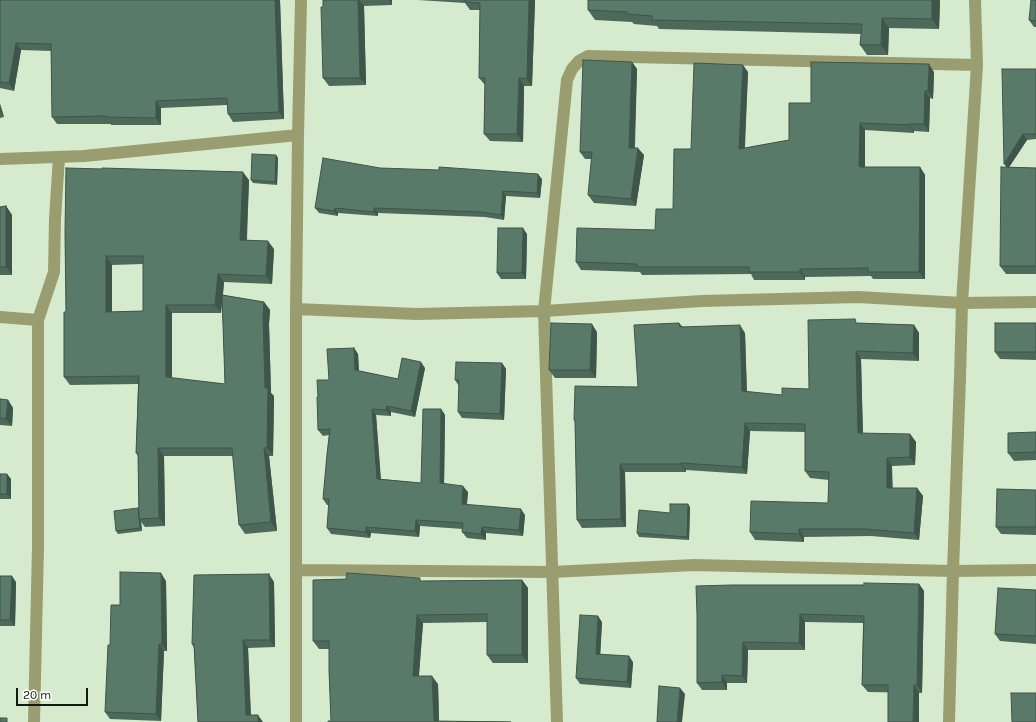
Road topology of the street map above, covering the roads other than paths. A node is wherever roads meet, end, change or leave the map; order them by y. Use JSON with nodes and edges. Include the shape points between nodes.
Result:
{"nodes":[{"id":1,"x":301,"y":0,"type":"edge"},
{"id":2,"x":975,"y":0,"type":"edge"},
{"id":3,"x":977,"y":65,"type":"junction"},
{"id":4,"x":298,"y":135,"type":"junction"},
{"id":5,"x":58,"y":158,"type":"junction"},
{"id":6,"x":0,"y":159,"type":"edge"},
{"id":7,"x":1036,"y":302,"type":"edge"},
{"id":8,"x":962,"y":303,"type":"junction"},
{"id":9,"x":296,"y":309,"type":"junction"},
{"id":10,"x":544,"y":311,"type":"junction"},
{"id":11,"x":0,"y":317,"type":"edge"},
{"id":12,"x":38,"y":320,"type":"junction"},
{"id":13,"x":296,"y":570,"type":"junction"},
{"id":14,"x":1036,"y":570,"type":"edge"},
{"id":15,"x":953,"y":571,"type":"junction"},
{"id":16,"x":552,"y":572,"type":"junction"},
{"id":17,"x":34,"y":722,"type":"edge"},
{"id":18,"x":296,"y":722,"type":"edge"},
{"id":19,"x":557,"y":722,"type":"edge"},
{"id":20,"x":949,"y":722,"type":"edge"}],
"edges":[{"from":1,"to":4,"type":"street"},
{"from":2,"to":3,"type":"street"},
{"from":3,"to":8,"type":"street"},
{"from":3,"to":10,"type":"street","via":[[588,56],[579,61],[567,80]]},
{"from":4,"to":5,"type":"street"},
{"from":4,"to":9,"type":"street"},
{"from":5,"to":6,"type":"street"},
{"from":5,"to":12,"type":"street","via":[[54,272]]},
{"from":7,"to":8,"type":"street"},
{"from":8,"to":10,"type":"street","via":[[850,297],[702,301]]},
{"from":8,"to":15,"type":"street"},
{"from":9,"to":10,"type":"street","via":[[417,314]]},
{"from":9,"to":13,"type":"street"},
{"from":10,"to":16,"type":"street"},
{"from":11,"to":12,"type":"street"},
{"from":12,"to":17,"type":"street","via":[[38,547]]},
{"from":13,"to":16,"type":"street"},
{"from":13,"to":18,"type":"street"},
{"from":14,"to":15,"type":"street"},
{"from":15,"to":16,"type":"street","via":[[694,565]]},
{"from":15,"to":20,"type":"street"},
{"from":16,"to":19,"type":"street"}]}
